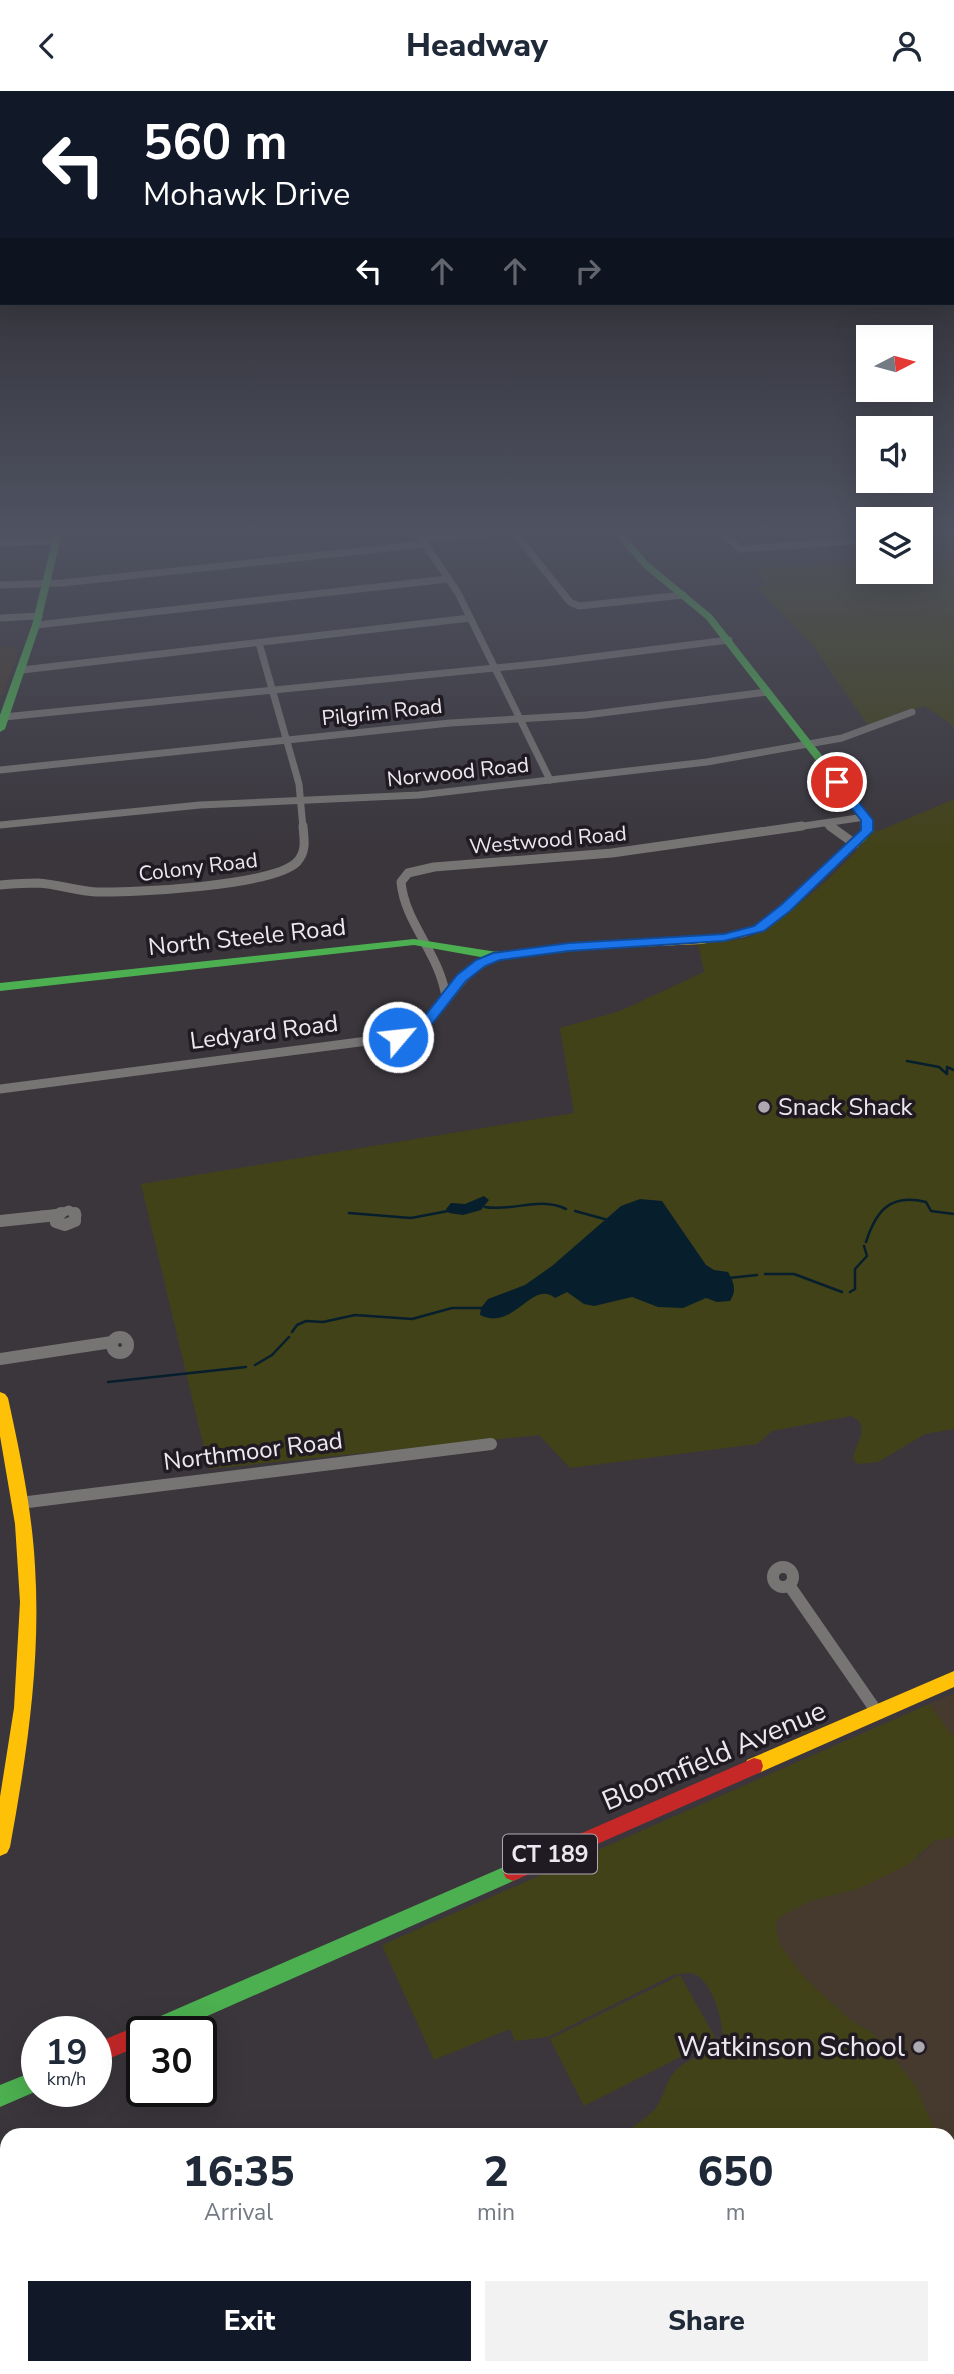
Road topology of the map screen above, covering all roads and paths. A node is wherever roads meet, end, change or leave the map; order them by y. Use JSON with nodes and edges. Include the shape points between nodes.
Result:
{"nodes":[{"id":1,"x":33,"y":636,"type":"edge"},
{"id":2,"x":322,"y":636,"type":"edge"},
{"id":3,"x":479,"y":636,"type":"edge"},
{"id":4,"x":725,"y":636,"type":"edge"},
{"id":5,"x":729,"y":640,"type":"junction"},
{"id":6,"x":259,"y":643,"type":"junction"},
{"id":7,"x":495,"y":668,"type":"junction"},
{"id":8,"x":22,"y":670,"type":"junction"},
{"id":9,"x":271,"y":690,"type":"junction"},
{"id":10,"x":767,"y":692,"type":"junction"},
{"id":11,"x":912,"y":712,"type":"dead end"},
{"id":12,"x":518,"y":719,"type":"junction"},
{"id":13,"x":2,"y":723,"type":"edge"},
{"id":14,"x":287,"y":739,"type":"junction"},
{"id":15,"x":807,"y":745,"type":"junction"},
{"id":16,"x":0,"y":770,"type":"edge"},
{"id":17,"x":550,"y":780,"type":"junction"},
{"id":18,"x":300,"y":800,"type":"junction"},
{"id":19,"x":865,"y":817,"type":"junction"},
{"id":20,"x":827,"y":824,"type":"junction"},
{"id":21,"x":0,"y":825,"type":"edge"},
{"id":22,"x":855,"y":844,"type":"junction"},
{"id":23,"x":0,"y":885,"type":"edge"},
{"id":24,"x":425,"y":943,"type":"junction"},
{"id":25,"x":497,"y":956,"type":"junction"},
{"id":26,"x":0,"y":987,"type":"edge"},
{"id":27,"x":446,"y":997,"type":"junction"},
{"id":28,"x":0,"y":1089,"type":"edge"},
{"id":29,"x":57,"y":1215,"type":"dead end"},
{"id":30,"x":0,"y":1221,"type":"edge"},
{"id":31,"x":112,"y":1342,"type":"dead end"},
{"id":32,"x":0,"y":1359,"type":"edge"},
{"id":33,"x":0,"y":1398,"type":"edge"},
{"id":34,"x":491,"y":1444,"type":"dead end"},
{"id":35,"x":20,"y":1503,"type":"junction"},
{"id":36,"x":789,"y":1585,"type":"dead end"},
{"id":37,"x":954,"y":1679,"type":"edge"},
{"id":38,"x":877,"y":1712,"type":"junction"},
{"id":39,"x":4,"y":1813,"type":"edge"},
{"id":40,"x":0,"y":1847,"type":"edge"},
{"id":41,"x":184,"y":2016,"type":"edge"},
{"id":42,"x":21,"y":2087,"type":"edge"},
{"id":43,"x":0,"y":2097,"type":"edge"}],
"edges":[{"from":1,"to":8,"type":"main road"},
{"from":2,"to":6,"type":"street"},
{"from":3,"to":7,"type":"street"},
{"from":4,"to":5,"type":"main road"},
{"from":5,"to":7,"type":"street"},
{"from":5,"to":10,"type":"main road"},
{"from":6,"to":8,"type":"street"},
{"from":6,"to":9,"type":"street","name":"Colony Road"},
{"from":7,"to":9,"type":"street"},
{"from":7,"to":12,"type":"street"},
{"from":8,"to":13,"type":"main road"},
{"from":9,"to":13,"type":"street"},
{"from":9,"to":14,"type":"street","name":"Colony Road"},
{"from":10,"to":12,"type":"street","name":"Pilgrim Road"},
{"from":10,"to":15,"type":"main road"},
{"from":11,"to":15,"type":"street","name":"Norwood Road","via":[[848,736]]},
{"from":12,"to":14,"type":"street","name":"Pilgrim Road"},
{"from":12,"to":17,"type":"street"},
{"from":14,"to":16,"type":"street","name":"Pilgrim Road"},
{"from":14,"to":18,"type":"street","name":"Colony Road"},
{"from":15,"to":17,"type":"street","name":"Norwood Road"},
{"from":15,"to":19,"type":"main road"},
{"from":17,"to":18,"type":"street","name":"Norwood Road","via":[[418,795]]},
{"from":18,"to":21,"type":"street","name":"Norwood Road"},
{"from":18,"to":23,"type":"street","name":"Colony Road","via":[[303,852],[295,864],[269,877],[128,893],[39,883]]},
{"from":19,"to":20,"type":"street","name":"Westwood Road"},
{"from":19,"to":22,"type":"main road","name":"Ledyard Road","via":[[867,831]]},
{"from":20,"to":22,"type":"street"},
{"from":20,"to":24,"type":"street","name":"Westwood Road","via":[[612,853],[415,871],[404,878],[401,888]]},
{"from":22,"to":25,"type":"main road","name":"Ledyard Road","via":[[786,908],[748,933]]},
{"from":24,"to":25,"type":"main road","name":"North Steele Road"},
{"from":24,"to":26,"type":"main road","name":"North Steele Road"},
{"from":24,"to":27,"type":"street","name":"Westwood Road","via":[[433,952]]},
{"from":25,"to":27,"type":"street","name":"Ledyard Road","via":[[461,978]]},
{"from":27,"to":28,"type":"street","name":"Ledyard Road","via":[[420,1026],[384,1040]]},
{"from":29,"to":30,"type":"street"},
{"from":31,"to":32,"type":"street"},
{"from":33,"to":35,"type":"main road"},
{"from":34,"to":35,"type":"street","name":"Northmoor Road"},
{"from":35,"to":39,"type":"main road","via":[[28,1637],[22,1717]]},
{"from":36,"to":38,"type":"street"},
{"from":37,"to":38,"type":"main road","name":"Bloomfield Avenue","number":"CT 189"},
{"from":38,"to":41,"type":"main road","name":"Bloomfield Avenue","number":"CT 189"},
{"from":39,"to":40,"type":"main road"},
{"from":42,"to":43,"type":"main road"}]}
